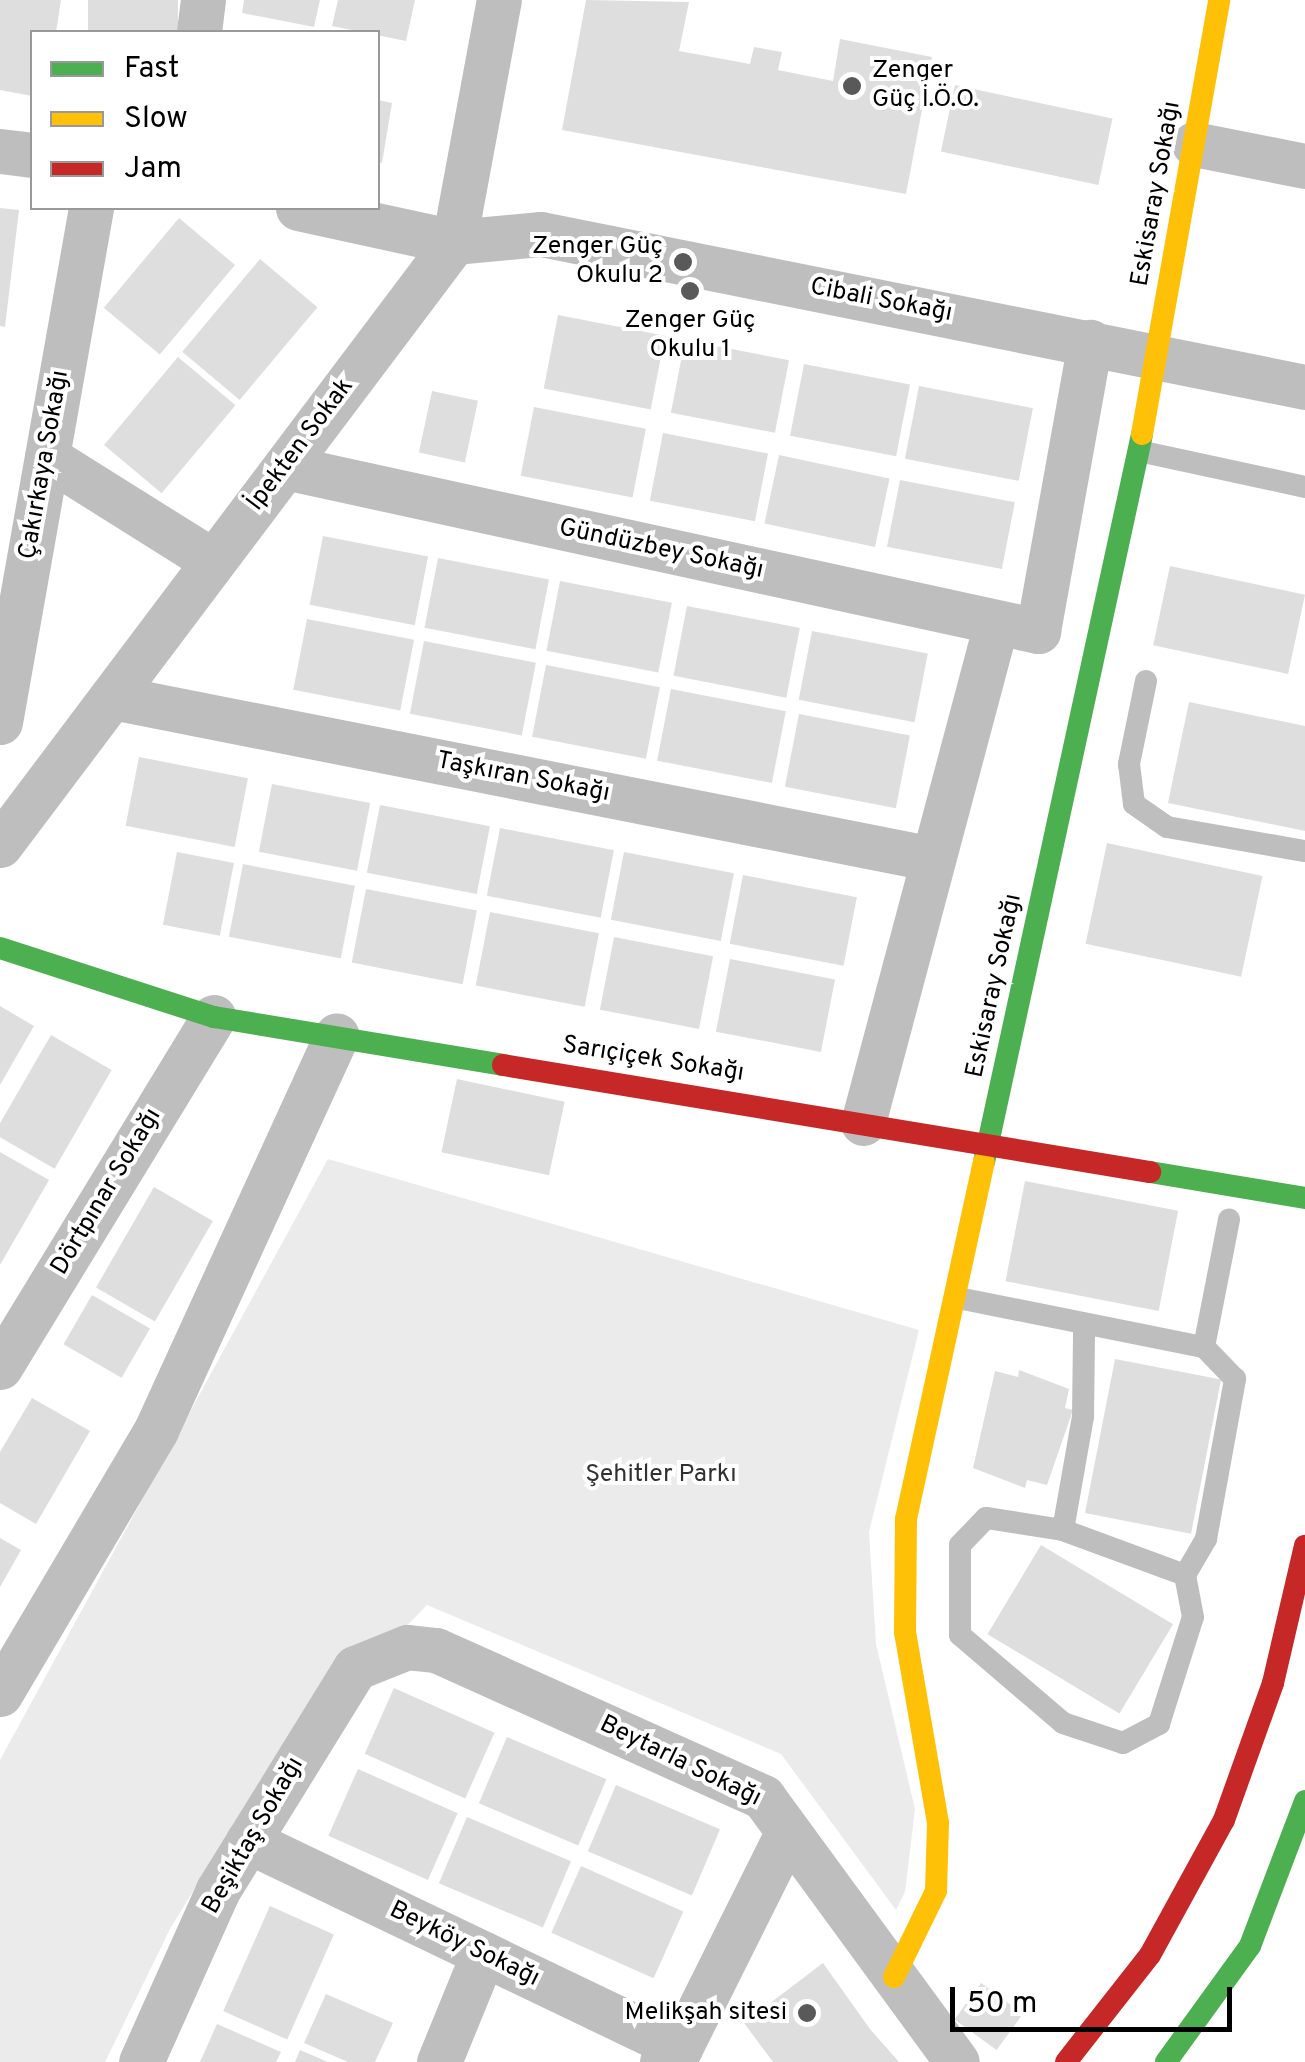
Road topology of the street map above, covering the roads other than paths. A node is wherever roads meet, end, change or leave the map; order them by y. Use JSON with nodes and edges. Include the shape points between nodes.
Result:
{"nodes":[{"id":1,"x":204,"y":0,"type":"edge"},
{"id":2,"x":499,"y":0,"type":"edge"},
{"id":3,"x":1219,"y":0,"type":"edge"},
{"id":4,"x":199,"y":30,"type":"edge"},
{"id":5,"x":1194,"y":144,"type":"junction"},
{"id":6,"x":0,"y":151,"type":"edge"},
{"id":7,"x":30,"y":155,"type":"edge"},
{"id":8,"x":1305,"y":166,"type":"edge"},
{"id":9,"x":91,"y":210,"type":"edge"},
{"id":10,"x":307,"y":210,"type":"edge"},
{"id":11,"x":454,"y":242,"type":"junction"},
{"id":12,"x":1090,"y":342,"type":"junction"},
{"id":13,"x":1157,"y":355,"type":"junction"},
{"id":14,"x":1305,"y":387,"type":"edge"},
{"id":15,"x":1139,"y":451,"type":"junction"},
{"id":16,"x":47,"y":457,"type":"junction"},
{"id":17,"x":285,"y":467,"type":"junction"},
{"id":18,"x":1305,"y":487,"type":"edge"},
{"id":19,"x":214,"y":562,"type":"junction"},
{"id":20,"x":1017,"y":628,"type":"junction"},
{"id":21,"x":1146,"y":681,"type":"dead end"},
{"id":22,"x":112,"y":697,"type":"junction"},
{"id":23,"x":0,"y":722,"type":"edge"},
{"id":24,"x":0,"y":732,"type":"edge"},
{"id":25,"x":64,"y":760,"type":"junction"},
{"id":26,"x":0,"y":845,"type":"edge"},
{"id":27,"x":1305,"y":851,"type":"edge"},
{"id":28,"x":933,"y":858,"type":"junction"},
{"id":29,"x":0,"y":948,"type":"edge"},
{"id":30,"x":214,"y":1017,"type":"junction"},
{"id":31,"x":337,"y":1035,"type":"junction"},
{"id":32,"x":863,"y":1123,"type":"junction"},
{"id":33,"x":989,"y":1145,"type":"junction"},
{"id":34,"x":1305,"y":1198,"type":"edge"},
{"id":35,"x":1229,"y":1219,"type":"dead end"},
{"id":36,"x":958,"y":1298,"type":"junction"},
{"id":37,"x":1084,"y":1330,"type":"junction"},
{"id":38,"x":1204,"y":1347,"type":"junction"},
{"id":39,"x":0,"y":1367,"type":"edge"},
{"id":40,"x":1063,"y":1530,"type":"junction"},
{"id":41,"x":1305,"y":1546,"type":"edge"},
{"id":42,"x":1185,"y":1576,"type":"junction"},
{"id":43,"x":408,"y":1647,"type":"joint"},
{"id":44,"x":0,"y":1694,"type":"edge"},
{"id":45,"x":1305,"y":1803,"type":"edge"},
{"id":46,"x":788,"y":1831,"type":"junction"},
{"id":47,"x":248,"y":1841,"type":"junction"},
{"id":48,"x":483,"y":1954,"type":"junction"},
{"id":49,"x":894,"y":1976,"type":"junction"},
{"id":50,"x":671,"y":2055,"type":"edge"},
{"id":51,"x":141,"y":2062,"type":"edge"},
{"id":52,"x":439,"y":2062,"type":"edge"},
{"id":53,"x":957,"y":2062,"type":"edge"},
{"id":54,"x":1066,"y":2062,"type":"edge"},
{"id":55,"x":1166,"y":2062,"type":"edge"}],
"edges":[{"from":1,"to":4,"type":"street"},
{"from":2,"to":11,"type":"street","name":"İpekten Sokak"},
{"from":3,"to":5,"type":"street","name":"Eskisaray Sokağı"},
{"from":5,"to":8,"type":"street"},
{"from":5,"to":13,"type":"street","name":"Eskisaray Sokağı"},
{"from":6,"to":7,"type":"street"},
{"from":9,"to":16,"type":"street","name":"Çakırkaya Sokağı"},
{"from":10,"to":11,"type":"street","name":"Cibali Sokağı"},
{"from":11,"to":12,"type":"street","name":"Cibali Sokağı","via":[[542,234]]},
{"from":11,"to":17,"type":"street","name":"İpekten Sokak"},
{"from":12,"to":13,"type":"street","name":"Cibali Sokağı"},
{"from":12,"to":20,"type":"street"},
{"from":13,"to":14,"type":"street","name":"Cibali Sokağı"},
{"from":13,"to":15,"type":"street","name":"Eskisaray Sokağı"},
{"from":15,"to":18,"type":"lane"},
{"from":15,"to":33,"type":"street","name":"Eskisaray Sokağı"},
{"from":16,"to":19,"type":"street"},
{"from":16,"to":23,"type":"street","name":"Çakırkaya Sokağı"},
{"from":17,"to":19,"type":"street","name":"İpekten Sokak"},
{"from":17,"to":20,"type":"street","name":"Gündüzbey Sokağı"},
{"from":19,"to":22,"type":"street","name":"İpekten Sokak"},
{"from":20,"to":28,"type":"street"},
{"from":21,"to":27,"type":"lane","via":[[1129,764],[1134,804],[1167,827]]},
{"from":22,"to":25,"type":"street","name":"İpekten Sokak"},
{"from":22,"to":28,"type":"street","name":"Taşkıran Sokağı"},
{"from":24,"to":25,"type":"street"},
{"from":25,"to":26,"type":"street","name":"İpekten Sokak"},
{"from":28,"to":32,"type":"street"},
{"from":29,"to":30,"type":"street","name":"Sarıçiçek Sokağı"},
{"from":30,"to":31,"type":"street","name":"Sarıçiçek Sokağı"},
{"from":30,"to":39,"type":"street","name":"Dörtpınar Sokağı"},
{"from":31,"to":32,"type":"street","name":"Sarıçiçek Sokağı"},
{"from":31,"to":44,"type":"street","via":[[156,1430]]},
{"from":32,"to":33,"type":"street","name":"Sarıçiçek Sokağı"},
{"from":33,"to":34,"type":"street","name":"Sarıçiçek Sokağı"},
{"from":33,"to":36,"type":"street","name":"Eskisaray Sokağı"},
{"from":35,"to":38,"type":"lane"},
{"from":36,"to":37,"type":"lane"},
{"from":36,"to":49,"type":"street","name":"Eskisaray Sokağı","via":[[906,1519],[905,1632],[931,1757],[936,1890]]},
{"from":37,"to":38,"type":"lane"},
{"from":37,"to":40,"type":"lane","via":[[1083,1416]]},
{"from":38,"to":42,"type":"lane","via":[[1234,1379],[1206,1539]]},
{"from":40,"to":42,"type":"lane"},
{"from":40,"to":42,"type":"lane","via":[[986,1518],[960,1544],[954,1585],[960,1635],[1063,1723],[1123,1742],[1159,1724],[1193,1617]]},
{"from":41,"to":54,"type":"street","via":[[1273,1684],[1224,1820],[1150,1955]]},
{"from":43,"to":46,"type":"street","name":"Beytarla Sokağı","via":[[436,1650],[763,1796]]},
{"from":43,"to":47,"type":"street","name":"Beşiktaş Sokağı","via":[[355,1668]]},
{"from":45,"to":55,"type":"street","via":[[1250,1946]]},
{"from":46,"to":49,"type":"street","name":"Beytarla Sokağı"},
{"from":46,"to":50,"type":"street"},
{"from":47,"to":48,"type":"street","name":"Beyköy Sokağı"},
{"from":47,"to":51,"type":"street","name":"Beşiktaş Sokağı"},
{"from":48,"to":50,"type":"street","name":"Beyköy Sokağı"},
{"from":48,"to":52,"type":"street"},
{"from":49,"to":53,"type":"street","name":"Beytarla Sokağı"}]}
